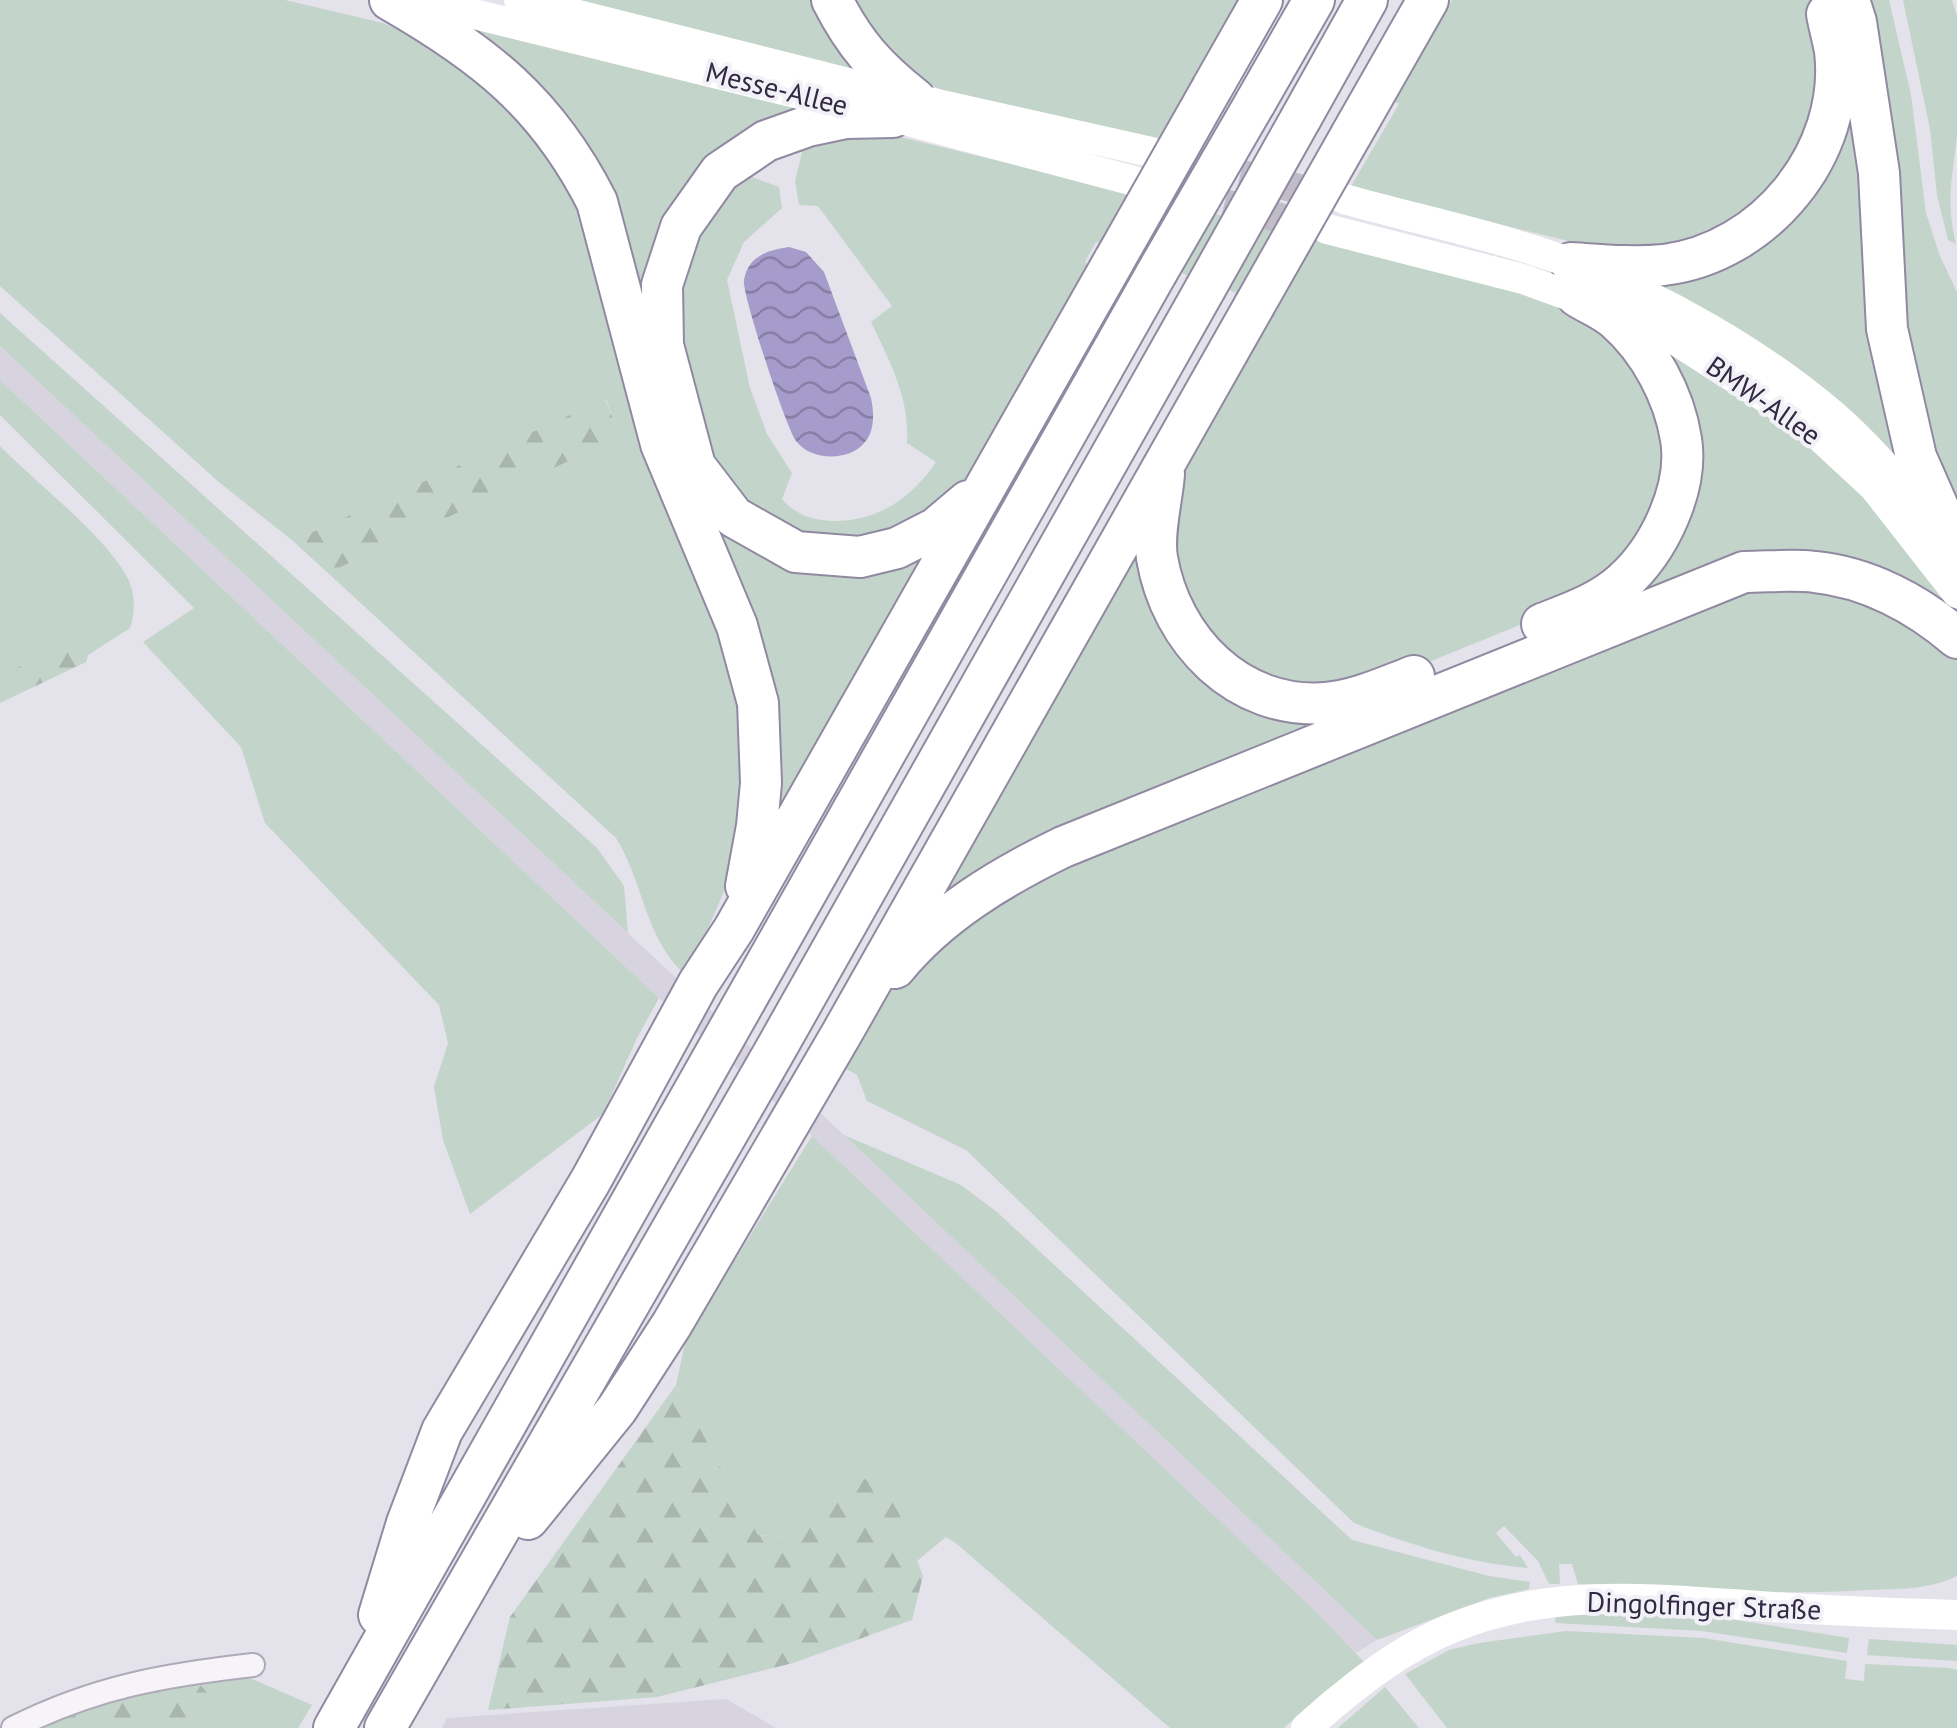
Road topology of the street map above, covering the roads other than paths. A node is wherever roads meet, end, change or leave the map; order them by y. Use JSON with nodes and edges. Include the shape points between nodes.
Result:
{"nodes":[{"id":1,"x":390,"y":0,"type":"edge"},
{"id":2,"x":418,"y":0,"type":"edge"},
{"id":3,"x":519,"y":0,"type":"edge"},
{"id":4,"x":832,"y":0,"type":"edge"},
{"id":5,"x":1262,"y":0,"type":"edge"},
{"id":6,"x":1314,"y":0,"type":"edge"},
{"id":7,"x":1368,"y":0,"type":"edge"},
{"id":8,"x":1428,"y":0,"type":"edge"},
{"id":9,"x":1824,"y":0,"type":"edge"},
{"id":10,"x":1850,"y":0,"type":"edge"},
{"id":11,"x":904,"y":108,"type":"junction"},
{"id":12,"x":1150,"y":152,"type":"tunnel mouth"},
{"id":13,"x":1134,"y":182,"type":"tunnel mouth"},
{"id":14,"x":1344,"y":200,"type":"tunnel mouth"},
{"id":15,"x":1326,"y":229,"type":"tunnel mouth"},
{"id":16,"x":1574,"y":280,"type":"junction"},
{"id":17,"x":1166,"y":460,"type":"junction"},
{"id":18,"x":992,"y":476,"type":"junction"},
{"id":19,"x":1957,"y":550,"type":"edge"},
{"id":20,"x":1957,"y":593,"type":"edge"},
{"id":21,"x":1957,"y":638,"type":"edge"},
{"id":22,"x":734,"y":929,"type":"junction"},
{"id":23,"x":842,"y":1032,"type":"junction"},
{"id":24,"x":1957,"y":1588,"type":"edge"},
{"id":25,"x":460,"y":1600,"type":"junction"},
{"id":26,"x":1920,"y":1614,"type":"junction"},
{"id":27,"x":1957,"y":1615,"type":"edge"},
{"id":28,"x":253,"y":1665,"type":"dead end"},
{"id":29,"x":355,"y":1691,"type":"junction"},
{"id":30,"x":13,"y":1728,"type":"edge"},
{"id":31,"x":334,"y":1728,"type":"edge"},
{"id":32,"x":384,"y":1728,"type":"edge"},
{"id":33,"x":1306,"y":1728,"type":"edge"}],
"edges":[{"from":1,"to":22,"type":"highway","via":[[468,46],[532,104],[578,164],[596,202],[661,444],[737,626],[758,704],[757,826]]},
{"from":2,"to":11,"type":"main road","name":"Messe-Allee"},
{"from":3,"to":11,"type":"main road","name":"Messe-Allee"},
{"from":4,"to":11,"type":"highway","via":[[852,40],[892,80]]},
{"from":5,"to":18,"type":"highway","bridge":true},
{"from":6,"to":29,"type":"highway","bridge":true},
{"from":7,"to":25,"type":"highway","bridge":true},
{"from":8,"to":17,"type":"highway","bridge":true},
{"from":9,"to":16,"type":"highway","via":[[1835,54],[1834,92],[1825,131],[1793,193],[1739,238],[1704,256]]},
{"from":10,"to":19,"type":"highway","via":[[1879,173],[1887,330],[1916,457]]},
{"from":11,"to":12,"type":"main road","name":"Messe-Allee"},
{"from":11,"to":13,"type":"main road","name":"Messe-Allee"},
{"from":11,"to":18,"type":"highway","via":[[808,126],[766,142],[720,172],[682,227],[662,285],[662,345],[695,466],[734,517],[796,552],[860,557],[897,548],[936,528]]},
{"from":14,"to":16,"type":"main road"},
{"from":15,"to":16,"type":"main road","via":[[1523,278]]},
{"from":16,"to":17,"type":"highway","via":[[1659,372],[1681,439],[1680,483],[1654,548],[1622,583],[1588,605],[1364,696],[1324,703],[1274,698],[1220,672],[1175,618],[1156,556]]},
{"from":16,"to":19,"type":"main road","name":"BMW-Allee","via":[[1629,288],[1744,348],[1833,415]]},
{"from":16,"to":20,"type":"main road","name":"BMW-Allee","via":[[1804,423],[1874,486]]},
{"from":17,"to":23,"type":"highway"},
{"from":18,"to":22,"type":"highway"},
{"from":21,"to":23,"type":"highway","via":[[1882,589],[1817,572],[1744,572],[1010,872],[919,938]]},
{"from":22,"to":29,"type":"highway","via":[[442,1431]]},
{"from":23,"to":25,"type":"highway","via":[[616,1409]]},
{"from":24,"to":26,"type":"main road"},
{"from":25,"to":32,"type":"highway"},
{"from":26,"to":27,"type":"main road","name":"Dingolfinger Straße"},
{"from":26,"to":33,"type":"main road","name":"Dingolfinger Straße","via":[[1664,1599],[1526,1605],[1429,1638]]},
{"from":28,"to":30,"type":"street","via":[[105,1690]]},
{"from":29,"to":31,"type":"highway"}]}
